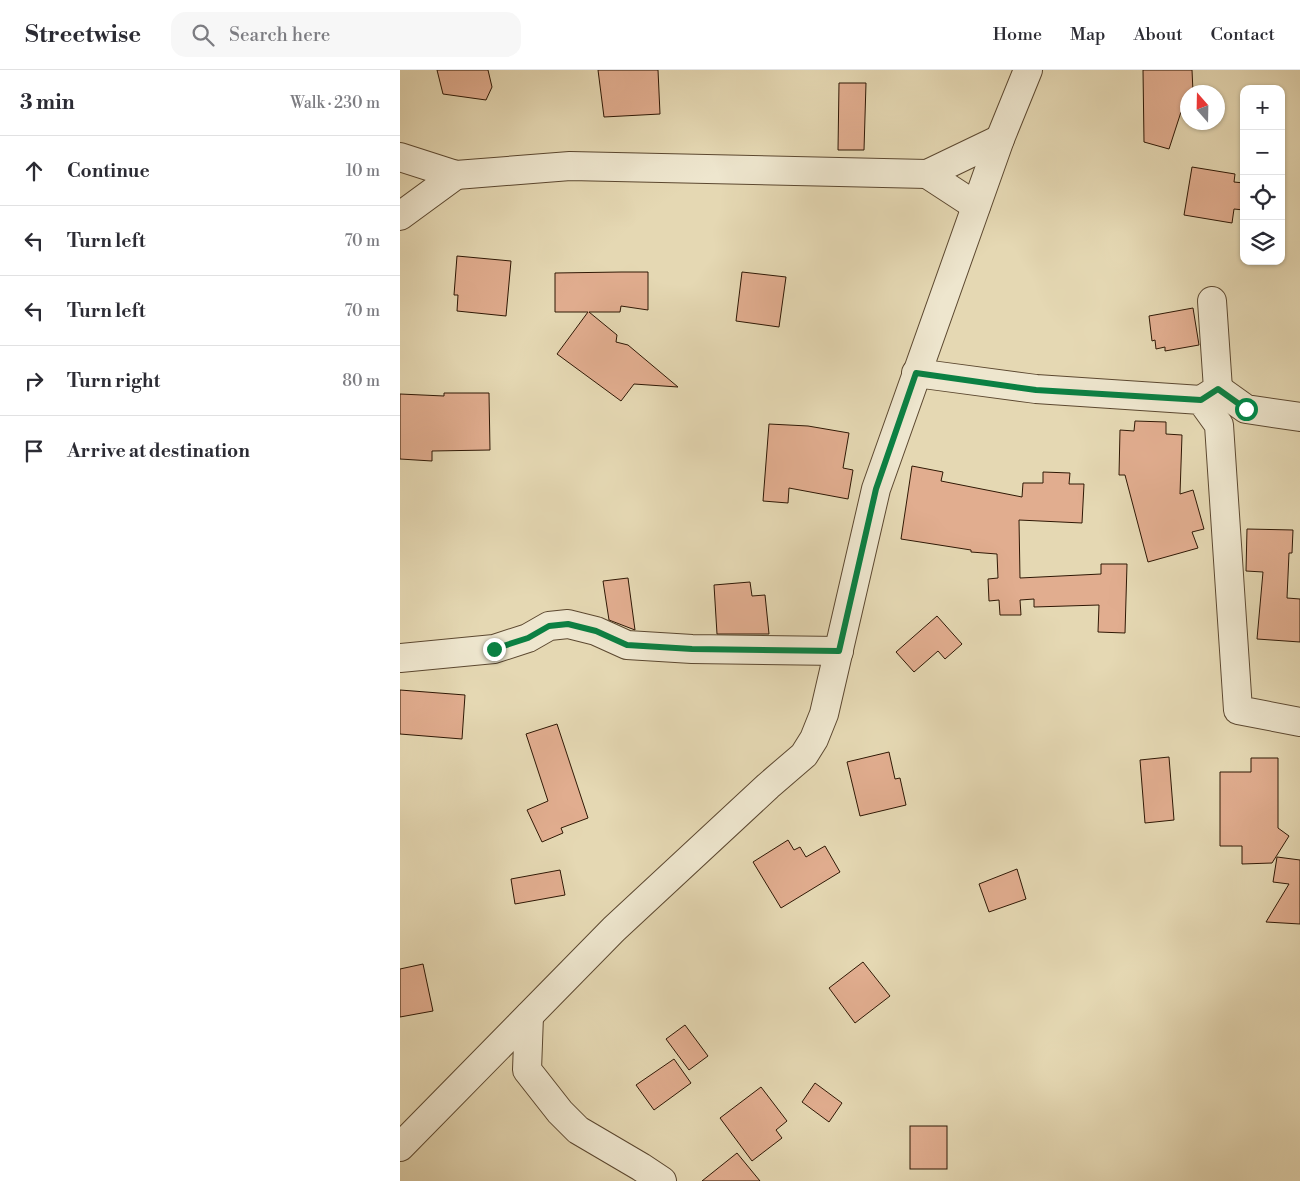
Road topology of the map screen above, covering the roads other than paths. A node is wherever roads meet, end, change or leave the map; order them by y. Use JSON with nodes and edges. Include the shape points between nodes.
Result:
{"nodes":[{"id":1,"x":1028,"y":70,"type":"edge"},
{"id":2,"x":1000,"y":139,"type":"junction"},
{"id":3,"x":400,"y":157,"type":"edge"},
{"id":4,"x":928,"y":174,"type":"junction"},
{"id":5,"x":456,"y":175,"type":"junction"},
{"id":6,"x":976,"y":206,"type":"junction"},
{"id":7,"x":400,"y":216,"type":"edge"},
{"id":8,"x":1212,"y":301,"type":"dead end"},
{"id":9,"x":916,"y":373,"type":"junction"},
{"id":10,"x":1210,"y":394,"type":"junction"},
{"id":11,"x":1246,"y":409,"type":"junction"},
{"id":12,"x":1300,"y":417,"type":"edge"},
{"id":13,"x":1219,"y":425,"type":"junction"},
{"id":14,"x":839,"y":651,"type":"junction"},
{"id":15,"x":400,"y":658,"type":"edge"},
{"id":16,"x":1300,"y":722,"type":"edge"},
{"id":17,"x":529,"y":1016,"type":"junction"},
{"id":18,"x":480,"y":1065,"type":"junction"},
{"id":19,"x":527,"y":1070,"type":"junction"},
{"id":20,"x":400,"y":1147,"type":"edge"},
{"id":21,"x":662,"y":1181,"type":"edge"}],
"edges":[{"from":1,"to":2,"type":"street"},
{"from":2,"to":4,"type":"street"},
{"from":2,"to":6,"type":"street"},
{"from":3,"to":5,"type":"street"},
{"from":4,"to":5,"type":"street","via":[[570,166]]},
{"from":4,"to":6,"type":"street"},
{"from":5,"to":7,"type":"street"},
{"from":6,"to":9,"type":"street"},
{"from":8,"to":10,"type":"street"},
{"from":9,"to":10,"type":"street","via":[[1036,390]]},
{"from":9,"to":14,"type":"street","via":[[876,489]]},
{"from":10,"to":11,"type":"street"},
{"from":10,"to":13,"type":"street"},
{"from":11,"to":12,"type":"street"},
{"from":11,"to":13,"type":"street"},
{"from":13,"to":16,"type":"street","via":[[1238,710]]},
{"from":14,"to":15,"type":"street","via":[[627,645],[596,631],[568,624],[549,626],[528,638],[494,649]]},
{"from":14,"to":17,"type":"street","via":[[824,714],[804,755],[614,929]]},
{"from":17,"to":18,"type":"street"},
{"from":17,"to":19,"type":"street"},
{"from":18,"to":19,"type":"street"},
{"from":18,"to":20,"type":"street"},
{"from":19,"to":21,"type":"street","via":[[578,1130]]}]}
